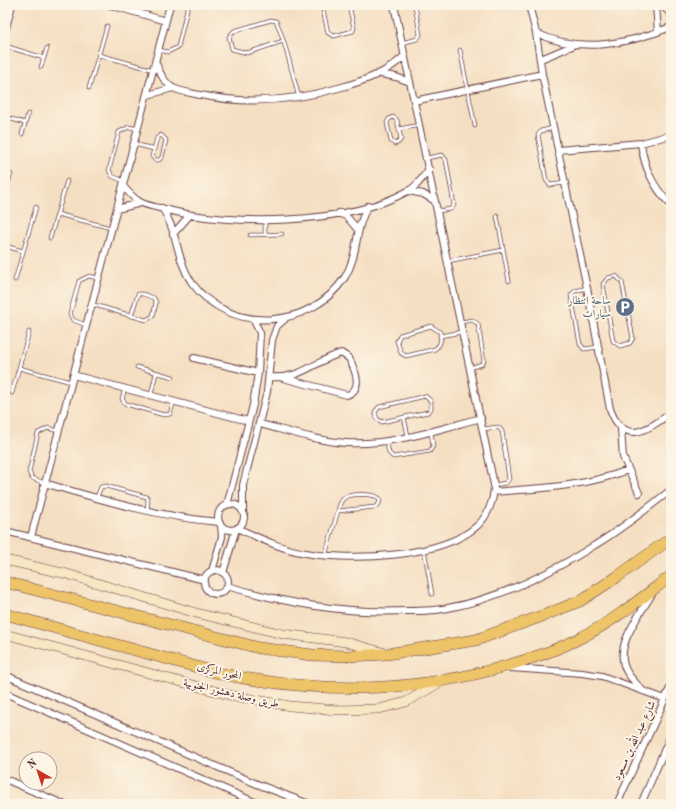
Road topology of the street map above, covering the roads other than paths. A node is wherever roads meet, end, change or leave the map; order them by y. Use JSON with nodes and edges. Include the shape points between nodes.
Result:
{"nodes":[{"id":1,"x":12,"y":5,"type":"edge"},
{"id":2,"x":110,"y":5,"type":"edge"},
{"id":3,"x":170,"y":5,"type":"edge"},
{"id":4,"x":188,"y":5,"type":"edge"},
{"id":5,"x":322,"y":5,"type":"edge"},
{"id":6,"x":349,"y":5,"type":"edge"},
{"id":7,"x":394,"y":5,"type":"edge"},
{"id":8,"x":415,"y":5,"type":"edge"},
{"id":9,"x":529,"y":5,"type":"edge"},
{"id":10,"x":656,"y":5,"type":"edge"},
{"id":11,"x":662,"y":5,"type":"edge"},
{"id":12,"x":671,"y":14,"type":"edge"},
{"id":13,"x":166,"y":21,"type":"junction"},
{"id":14,"x":108,"y":26,"type":"dead end"},
{"id":15,"x":671,"y":27,"type":"edge"},
{"id":16,"x":5,"y":31,"type":"edge"},
{"id":17,"x":658,"y":32,"type":"junction"},
{"id":18,"x":536,"y":33,"type":"junction"},
{"id":19,"x":282,"y":41,"type":"junction"},
{"id":20,"x":402,"y":43,"type":"junction"},
{"id":21,"x":576,"y":45,"type":"junction"},
{"id":22,"x":5,"y":46,"type":"edge"},
{"id":23,"x":47,"y":48,"type":"dead end"},
{"id":24,"x":159,"y":50,"type":"junction"},
{"id":25,"x":460,"y":50,"type":"dead end"},
{"id":26,"x":99,"y":55,"type":"junction"},
{"id":27,"x":404,"y":56,"type":"junction"},
{"id":28,"x":44,"y":58,"type":"junction"},
{"id":29,"x":541,"y":59,"type":"junction"},
{"id":30,"x":41,"y":67,"type":"dead end"},
{"id":31,"x":155,"y":67,"type":"junction"},
{"id":32,"x":381,"y":74,"type":"junction"},
{"id":33,"x":542,"y":74,"type":"junction"},
{"id":34,"x":410,"y":82,"type":"junction"},
{"id":35,"x":89,"y":88,"type":"dead end"},
{"id":36,"x":173,"y":88,"type":"junction"},
{"id":37,"x":468,"y":89,"type":"junction"},
{"id":38,"x":148,"y":95,"type":"junction"},
{"id":39,"x":299,"y":97,"type":"junction"},
{"id":40,"x":414,"y":101,"type":"junction"},
{"id":41,"x":28,"y":114,"type":"dead end"},
{"id":42,"x":5,"y":117,"type":"edge"},
{"id":43,"x":25,"y":123,"type":"junction"},
{"id":44,"x":420,"y":125,"type":"junction"},
{"id":45,"x":475,"y":126,"type":"dead end"},
{"id":46,"x":553,"y":128,"type":"junction"},
{"id":47,"x":138,"y":129,"type":"junction"},
{"id":48,"x":399,"y":129,"type":"junction"},
{"id":49,"x":22,"y":134,"type":"dead end"},
{"id":50,"x":671,"y":135,"type":"edge"},
{"id":51,"x":641,"y":143,"type":"junction"},
{"id":52,"x":134,"y":144,"type":"junction"},
{"id":53,"x":154,"y":149,"type":"junction"},
{"id":54,"x":558,"y":150,"type":"junction"},
{"id":55,"x":427,"y":158,"type":"junction"},
{"id":56,"x":429,"y":169,"type":"junction"},
{"id":57,"x":10,"y":174,"type":"dead end"},
{"id":58,"x":67,"y":180,"type":"dead end"},
{"id":59,"x":7,"y":181,"type":"edge"},
{"id":60,"x":123,"y":183,"type":"junction"},
{"id":61,"x":565,"y":183,"type":"junction"},
{"id":62,"x":6,"y":191,"type":"edge"},
{"id":63,"x":409,"y":191,"type":"junction"},
{"id":64,"x":435,"y":201,"type":"junction"},
{"id":65,"x":141,"y":203,"type":"junction"},
{"id":66,"x":671,"y":204,"type":"edge"},
{"id":67,"x":368,"y":206,"type":"junction"},
{"id":68,"x":36,"y":207,"type":"dead end"},
{"id":69,"x":162,"y":208,"type":"junction"},
{"id":70,"x":116,"y":209,"type":"junction"},
{"id":71,"x":438,"y":211,"type":"junction"},
{"id":72,"x":339,"y":212,"type":"junction"},
{"id":73,"x":57,"y":214,"type":"junction"},
{"id":74,"x":189,"y":216,"type":"junction"},
{"id":75,"x":497,"y":216,"type":"dead end"},
{"id":76,"x":264,"y":220,"type":"junction"},
{"id":77,"x":111,"y":228,"type":"junction"},
{"id":78,"x":358,"y":230,"type":"junction"},
{"id":79,"x":173,"y":234,"type":"junction"},
{"id":80,"x":265,"y":234,"type":"junction"},
{"id":81,"x":282,"y":234,"type":"dead end"},
{"id":82,"x":250,"y":235,"type":"dead end"},
{"id":83,"x":50,"y":238,"type":"dead end"},
{"id":84,"x":5,"y":246,"type":"edge"},
{"id":85,"x":503,"y":250,"type":"junction"},
{"id":86,"x":23,"y":251,"type":"junction"},
{"id":87,"x":448,"y":261,"type":"junction"},
{"id":88,"x":98,"y":278,"type":"junction"},
{"id":89,"x":15,"y":280,"type":"dead end"},
{"id":90,"x":509,"y":281,"type":"dead end"},
{"id":91,"x":588,"y":288,"type":"junction"},
{"id":92,"x":91,"y":304,"type":"junction"},
{"id":93,"x":609,"y":315,"type":"junction"},
{"id":94,"x":131,"y":316,"type":"junction"},
{"id":95,"x":287,"y":318,"type":"junction"},
{"id":96,"x":593,"y":318,"type":"junction"},
{"id":97,"x":253,"y":319,"type":"junction"},
{"id":98,"x":461,"y":322,"type":"junction"},
{"id":99,"x":86,"y":325,"type":"junction"},
{"id":100,"x":29,"y":332,"type":"dead end"},
{"id":101,"x":463,"y":332,"type":"junction"},
{"id":102,"x":440,"y":336,"type":"junction"},
{"id":103,"x":599,"y":347,"type":"junction"},
{"id":104,"x":194,"y":358,"type":"dead end"},
{"id":105,"x":19,"y":368,"type":"junction"},
{"id":106,"x":137,"y":368,"type":"dead end"},
{"id":107,"x":470,"y":368,"type":"junction"},
{"id":108,"x":156,"y":373,"type":"junction"},
{"id":109,"x":258,"y":373,"type":"junction"},
{"id":110,"x":73,"y":375,"type":"junction"},
{"id":111,"x":173,"y":377,"type":"dead end"},
{"id":112,"x":268,"y":377,"type":"junction"},
{"id":113,"x":284,"y":378,"type":"junction"},
{"id":114,"x":70,"y":382,"type":"junction"},
{"id":115,"x":125,"y":388,"type":"junction"},
{"id":116,"x":12,"y":393,"type":"dead end"},
{"id":117,"x":151,"y":395,"type":"junction"},
{"id":118,"x":174,"y":401,"type":"junction"},
{"id":119,"x":671,"y":413,"type":"edge"},
{"id":120,"x":404,"y":417,"type":"junction"},
{"id":121,"x":481,"y":418,"type":"junction"},
{"id":122,"x":248,"y":421,"type":"junction"},
{"id":123,"x":260,"y":424,"type":"junction"},
{"id":124,"x":483,"y":429,"type":"junction"},
{"id":125,"x":621,"y":429,"type":"junction"},
{"id":126,"x":58,"y":431,"type":"junction"},
{"id":127,"x":430,"y":431,"type":"junction"},
{"id":128,"x":408,"y":436,"type":"junction"},
{"id":129,"x":386,"y":441,"type":"junction"},
{"id":130,"x":628,"y":470,"type":"junction"},
{"id":131,"x":44,"y":483,"type":"junction"},
{"id":132,"x":494,"y":488,"type":"junction"},
{"id":133,"x":671,"y":490,"type":"edge"},
{"id":134,"x":639,"y":492,"type":"dead end"},
{"id":135,"x":96,"y":499,"type":"junction"},
{"id":136,"x":227,"y":505,"type":"junction"},
{"id":137,"x":243,"y":511,"type":"junction"},
{"id":138,"x":338,"y":511,"type":"junction"},
{"id":139,"x":146,"y":512,"type":"junction"},
{"id":140,"x":220,"y":523,"type":"junction"},
{"id":141,"x":236,"y":529,"type":"junction"},
{"id":142,"x":5,"y":531,"type":"edge"},
{"id":143,"x":31,"y":538,"type":"junction"},
{"id":144,"x":671,"y":538,"type":"edge"},
{"id":145,"x":424,"y":549,"type":"junction"},
{"id":146,"x":325,"y":556,"type":"junction"},
{"id":147,"x":5,"y":560,"type":"edge"},
{"id":148,"x":212,"y":571,"type":"junction"},
{"id":149,"x":223,"y":573,"type":"junction"},
{"id":150,"x":671,"y":576,"type":"edge"},
{"id":151,"x":204,"y":580,"type":"junction"},
{"id":152,"x":5,"y":582,"type":"edge"},
{"id":153,"x":227,"y":586,"type":"junction"},
{"id":154,"x":655,"y":588,"type":"junction"},
{"id":155,"x":432,"y":594,"type":"dead end"},
{"id":156,"x":5,"y":614,"type":"edge"},
{"id":157,"x":5,"y":634,"type":"edge"},
{"id":158,"x":387,"y":654,"type":"junction"},
{"id":159,"x":503,"y":667,"type":"junction"},
{"id":160,"x":5,"y":675,"type":"edge"},
{"id":161,"x":439,"y":683,"type":"junction"},
{"id":162,"x":671,"y":686,"type":"edge"},
{"id":163,"x":644,"y":692,"type":"junction"},
{"id":164,"x":5,"y":693,"type":"edge"},
{"id":165,"x":665,"y":699,"type":"junction"},
{"id":166,"x":671,"y":737,"type":"edge"},
{"id":167,"x":5,"y":779,"type":"edge"},
{"id":168,"x":643,"y":803,"type":"edge"},
{"id":169,"x":63,"y":804,"type":"edge"},
{"id":170,"x":259,"y":804,"type":"edge"},
{"id":171,"x":310,"y":804,"type":"edge"},
{"id":172,"x":617,"y":804,"type":"edge"}],
"edges":[{"from":1,"to":16,"type":"street"},
{"from":2,"to":13,"type":"street"},
{"from":3,"to":13,"type":"street"},
{"from":4,"to":24,"type":"lane","via":[[178,47],[168,52]]},
{"from":5,"to":6,"type":"lane","via":[[328,33],[334,36],[353,31]]},
{"from":7,"to":20,"type":"street"},
{"from":8,"to":20,"type":"lane","via":[[420,35],[417,39]]},
{"from":9,"to":18,"type":"street"},
{"from":10,"to":17,"type":"street"},
{"from":11,"to":12,"type":"street"},
{"from":13,"to":24,"type":"street"},
{"from":14,"to":26,"type":"lane"},
{"from":15,"to":17,"type":"street"},
{"from":17,"to":21,"type":"street","via":[[619,42]]},
{"from":18,"to":21,"type":"street","via":[[555,41]]},
{"from":18,"to":29,"type":"street"},
{"from":19,"to":19,"type":"lane","via":[[278,24],[274,20],[234,31],[229,37],[232,49],[243,52]]},
{"from":19,"to":39,"type":"lane"},
{"from":20,"to":27,"type":"street"},
{"from":21,"to":29,"type":"street","via":[[558,50]]},
{"from":22,"to":28,"type":"lane"},
{"from":23,"to":28,"type":"lane"},
{"from":24,"to":31,"type":"street"},
{"from":25,"to":37,"type":"lane"},
{"from":26,"to":31,"type":"lane"},
{"from":26,"to":35,"type":"lane"},
{"from":27,"to":32,"type":"street"},
{"from":27,"to":34,"type":"street"},
{"from":28,"to":30,"type":"lane"},
{"from":29,"to":33,"type":"street"},
{"from":31,"to":36,"type":"street"},
{"from":31,"to":38,"type":"street"},
{"from":32,"to":34,"type":"street"},
{"from":32,"to":39,"type":"street","via":[[332,90]]},
{"from":33,"to":37,"type":"street"},
{"from":33,"to":46,"type":"street"},
{"from":34,"to":40,"type":"street"},
{"from":36,"to":38,"type":"street"},
{"from":36,"to":39,"type":"street","via":[[224,99],[262,101]]},
{"from":37,"to":40,"type":"street"},
{"from":37,"to":45,"type":"lane"},
{"from":38,"to":47,"type":"street"},
{"from":40,"to":44,"type":"street"},
{"from":41,"to":43,"type":"lane"},
{"from":42,"to":43,"type":"lane"},
{"from":43,"to":49,"type":"lane"},
{"from":44,"to":48,"type":"lane"},
{"from":44,"to":55,"type":"street"},
{"from":46,"to":54,"type":"street"},
{"from":46,"to":61,"type":"lane","via":[[541,131],[538,135],[546,180],[553,186]]},
{"from":47,"to":52,"type":"street"},
{"from":47,"to":60,"type":"lane","via":[[129,127],[119,132],[109,170],[112,176]]},
{"from":48,"to":48,"type":"lane","via":[[400,141],[394,143],[391,141],[388,119],[396,119]]},
{"from":50,"to":51,"type":"street"},
{"from":51,"to":54,"type":"street"},
{"from":51,"to":66,"type":"street","via":[[643,160],[649,176],[655,187]]},
{"from":52,"to":53,"type":"lane"},
{"from":52,"to":60,"type":"street"},
{"from":53,"to":53,"type":"lane","via":[[158,136],[165,137],[162,157],[159,160],[152,158]]},
{"from":54,"to":61,"type":"street"},
{"from":55,"to":56,"type":"street"},
{"from":55,"to":71,"type":"lane","via":[[442,155],[446,160],[454,205]]},
{"from":56,"to":63,"type":"street"},
{"from":56,"to":64,"type":"street"},
{"from":57,"to":59,"type":"lane"},
{"from":58,"to":73,"type":"lane"},
{"from":59,"to":62,"type":"lane"},
{"from":60,"to":65,"type":"street","via":[[131,195]]},
{"from":60,"to":70,"type":"street"},
{"from":61,"to":91,"type":"street"},
{"from":63,"to":64,"type":"street","via":[[423,194]]},
{"from":63,"to":67,"type":"street"},
{"from":64,"to":71,"type":"street"},
{"from":65,"to":69,"type":"street"},
{"from":65,"to":70,"type":"street"},
{"from":67,"to":72,"type":"street"},
{"from":67,"to":78,"type":"street"},
{"from":68,"to":86,"type":"lane"},
{"from":69,"to":74,"type":"street"},
{"from":69,"to":79,"type":"street"},
{"from":70,"to":77,"type":"street"},
{"from":71,"to":87,"type":"street"},
{"from":72,"to":76,"type":"street"},
{"from":72,"to":78,"type":"street"},
{"from":73,"to":77,"type":"lane"},
{"from":73,"to":83,"type":"lane"},
{"from":74,"to":76,"type":"street"},
{"from":74,"to":79,"type":"street"},
{"from":75,"to":85,"type":"lane"},
{"from":76,"to":80,"type":"lane"},
{"from":77,"to":88,"type":"street"},
{"from":78,"to":95,"type":"street","via":[[354,256],[339,285],[314,307]]},
{"from":79,"to":97,"type":"street","via":[[181,263],[198,291],[216,306]]},
{"from":80,"to":81,"type":"lane"},
{"from":80,"to":82,"type":"lane"},
{"from":84,"to":86,"type":"lane"},
{"from":85,"to":87,"type":"lane"},
{"from":85,"to":90,"type":"lane"},
{"from":86,"to":89,"type":"lane"},
{"from":87,"to":98,"type":"street"},
{"from":88,"to":92,"type":"street"},
{"from":88,"to":99,"type":"lane","via":[[89,276],[79,281],[70,314],[73,320]]},
{"from":91,"to":96,"type":"street"},
{"from":91,"to":103,"type":"lane","via":[[575,291],[571,295],[578,338],[584,349]]},
{"from":92,"to":94,"type":"lane"},
{"from":92,"to":99,"type":"street"},
{"from":93,"to":93,"type":"lane","via":[[613,341],[620,346],[630,343],[633,338],[622,282],[616,276],[608,278],[603,284]]},
{"from":93,"to":96,"type":"lane"},
{"from":94,"to":94,"type":"lane","via":[[146,320],[151,318],[156,303],[154,298],[138,294]]},
{"from":95,"to":97,"type":"street"},
{"from":95,"to":112,"type":"street","via":[[273,332]]},
{"from":96,"to":103,"type":"street"},
{"from":97,"to":109,"type":"street","via":[[260,333]]},
{"from":98,"to":101,"type":"street"},
{"from":98,"to":107,"type":"lane","via":[[472,320],[478,324],[484,361]]},
{"from":99,"to":110,"type":"street"},
{"from":100,"to":105,"type":"lane"},
{"from":101,"to":102,"type":"lane"},
{"from":101,"to":107,"type":"street"},
{"from":102,"to":102,"type":"lane","via":[[438,329],[431,326],[403,334],[397,341],[399,351],[406,356],[435,349],[440,343]]},
{"from":103,"to":125,"type":"street","via":[[610,409]]},
{"from":104,"to":109,"type":"street"},
{"from":105,"to":114,"type":"lane"},
{"from":105,"to":116,"type":"lane"},
{"from":106,"to":108,"type":"lane"},
{"from":107,"to":121,"type":"street"},
{"from":108,"to":111,"type":"lane"},
{"from":108,"to":117,"type":"lane"},
{"from":109,"to":122,"type":"street"},
{"from":110,"to":114,"type":"street"},
{"from":110,"to":115,"type":"street"},
{"from":112,"to":113,"type":"street"},
{"from":112,"to":123,"type":"street"},
{"from":113,"to":113,"type":"street","via":[[340,353],[349,358],[357,387],[353,393],[347,395]]},
{"from":114,"to":126,"type":"street"},
{"from":115,"to":117,"type":"street"},
{"from":115,"to":118,"type":"lane","via":[[122,398],[124,403],[164,415],[170,414]]},
{"from":117,"to":118,"type":"street"},
{"from":118,"to":122,"type":"street"},
{"from":119,"to":125,"type":"street","via":[[644,431],[636,433]]},
{"from":120,"to":120,"type":"lane","via":[[428,412],[431,409],[430,401],[425,396],[379,407],[375,412],[377,419],[382,422]]},
{"from":120,"to":128,"type":"lane"},
{"from":121,"to":124,"type":"street"},
{"from":121,"to":127,"type":"street"},
{"from":122,"to":136,"type":"street"},
{"from":123,"to":129,"type":"street","via":[[332,442],[362,444]]},
{"from":123,"to":137,"type":"street","via":[[244,485]]},
{"from":124,"to":132,"type":"street"},
{"from":124,"to":132,"type":"lane","via":[[498,426],[502,432],[509,476],[506,483]]},
{"from":125,"to":130,"type":"street","via":[[623,457]]},
{"from":126,"to":131,"type":"street"},
{"from":126,"to":131,"type":"lane","via":[[48,428],[38,433],[29,472],[32,478]]},
{"from":127,"to":128,"type":"street"},
{"from":127,"to":129,"type":"lane","via":[[433,443],[430,451],[393,457],[389,453]]},
{"from":128,"to":129,"type":"street"},
{"from":130,"to":132,"type":"street","via":[[578,485]]},
{"from":130,"to":134,"type":"street"},
{"from":131,"to":135,"type":"street"},
{"from":131,"to":143,"type":"street"},
{"from":132,"to":145,"type":"street","via":[[486,516],[477,526],[466,534]]},
{"from":133,"to":153,"type":"street","via":[[616,532],[568,562],[513,587],[448,608],[393,612],[331,609],[290,603]]},
{"from":135,"to":139,"type":"street"},
{"from":135,"to":139,"type":"lane","via":[[99,490],[104,486],[124,491],[146,497]]},
{"from":136,"to":137,"type":"street","via":[[234,504]]},
{"from":136,"to":140,"type":"street","via":[[219,514]]},
{"from":137,"to":141,"type":"street","via":[[242,523]]},
{"from":138,"to":138,"type":"lane","via":[[375,507],[380,499],[372,494],[348,496],[342,500]]},
{"from":138,"to":146,"type":"lane"},
{"from":139,"to":140,"type":"street"},
{"from":140,"to":141,"type":"street","via":[[228,529]]},
{"from":140,"to":148,"type":"street","via":[[222,537]]},
{"from":141,"to":146,"type":"street","via":[[283,548]]},
{"from":141,"to":149,"type":"street"},
{"from":142,"to":143,"type":"street"},
{"from":143,"to":151,"type":"street"},
{"from":144,"to":158,"type":"highway","via":[[580,601],[476,640]]},
{"from":145,"to":146,"type":"street","via":[[366,557]]},
{"from":145,"to":155,"type":"lane"},
{"from":147,"to":158,"type":"main road","via":[[67,574],[196,613],[283,634],[346,642]]},
{"from":148,"to":149,"type":"street"},
{"from":148,"to":151,"type":"street"},
{"from":149,"to":153,"type":"street"},
{"from":150,"to":154,"type":"highway","name":"طريق وصلة دهشور الجنوبية"},
{"from":151,"to":153,"type":"street","via":[[211,593],[220,593]]},
{"from":152,"to":158,"type":"highway","via":[[259,648],[312,655]]},
{"from":154,"to":159,"type":"highway","name":"طريق وصلة دهشور الجنوبية","via":[[621,614],[584,636],[544,654]]},
{"from":154,"to":163,"type":"street","via":[[623,649],[623,662],[627,673]]},
{"from":156,"to":161,"type":"highway","name":"المحور المركزى","via":[[222,674],[249,679],[303,686],[350,688]]},
{"from":157,"to":161,"type":"main road","name":"طريق وصلة دهشور الجنوبية","via":[[229,695],[290,706],[337,710],[379,709],[406,702]]},
{"from":159,"to":161,"type":"highway","name":"طريق وصلة دهشور الجنوبية"},
{"from":159,"to":163,"type":"street","via":[[602,676]]},
{"from":160,"to":171,"type":"street","via":[[257,784]]},
{"from":162,"to":165,"type":"street","name":"شارع عبد الله بن مسعود"},
{"from":163,"to":165,"type":"street"},
{"from":164,"to":170,"type":"street"},
{"from":165,"to":172,"type":"street","name":"شارع عبد الله بن مسعود"},
{"from":166,"to":168,"type":"street"},
{"from":167,"to":169,"type":"street"}]}
